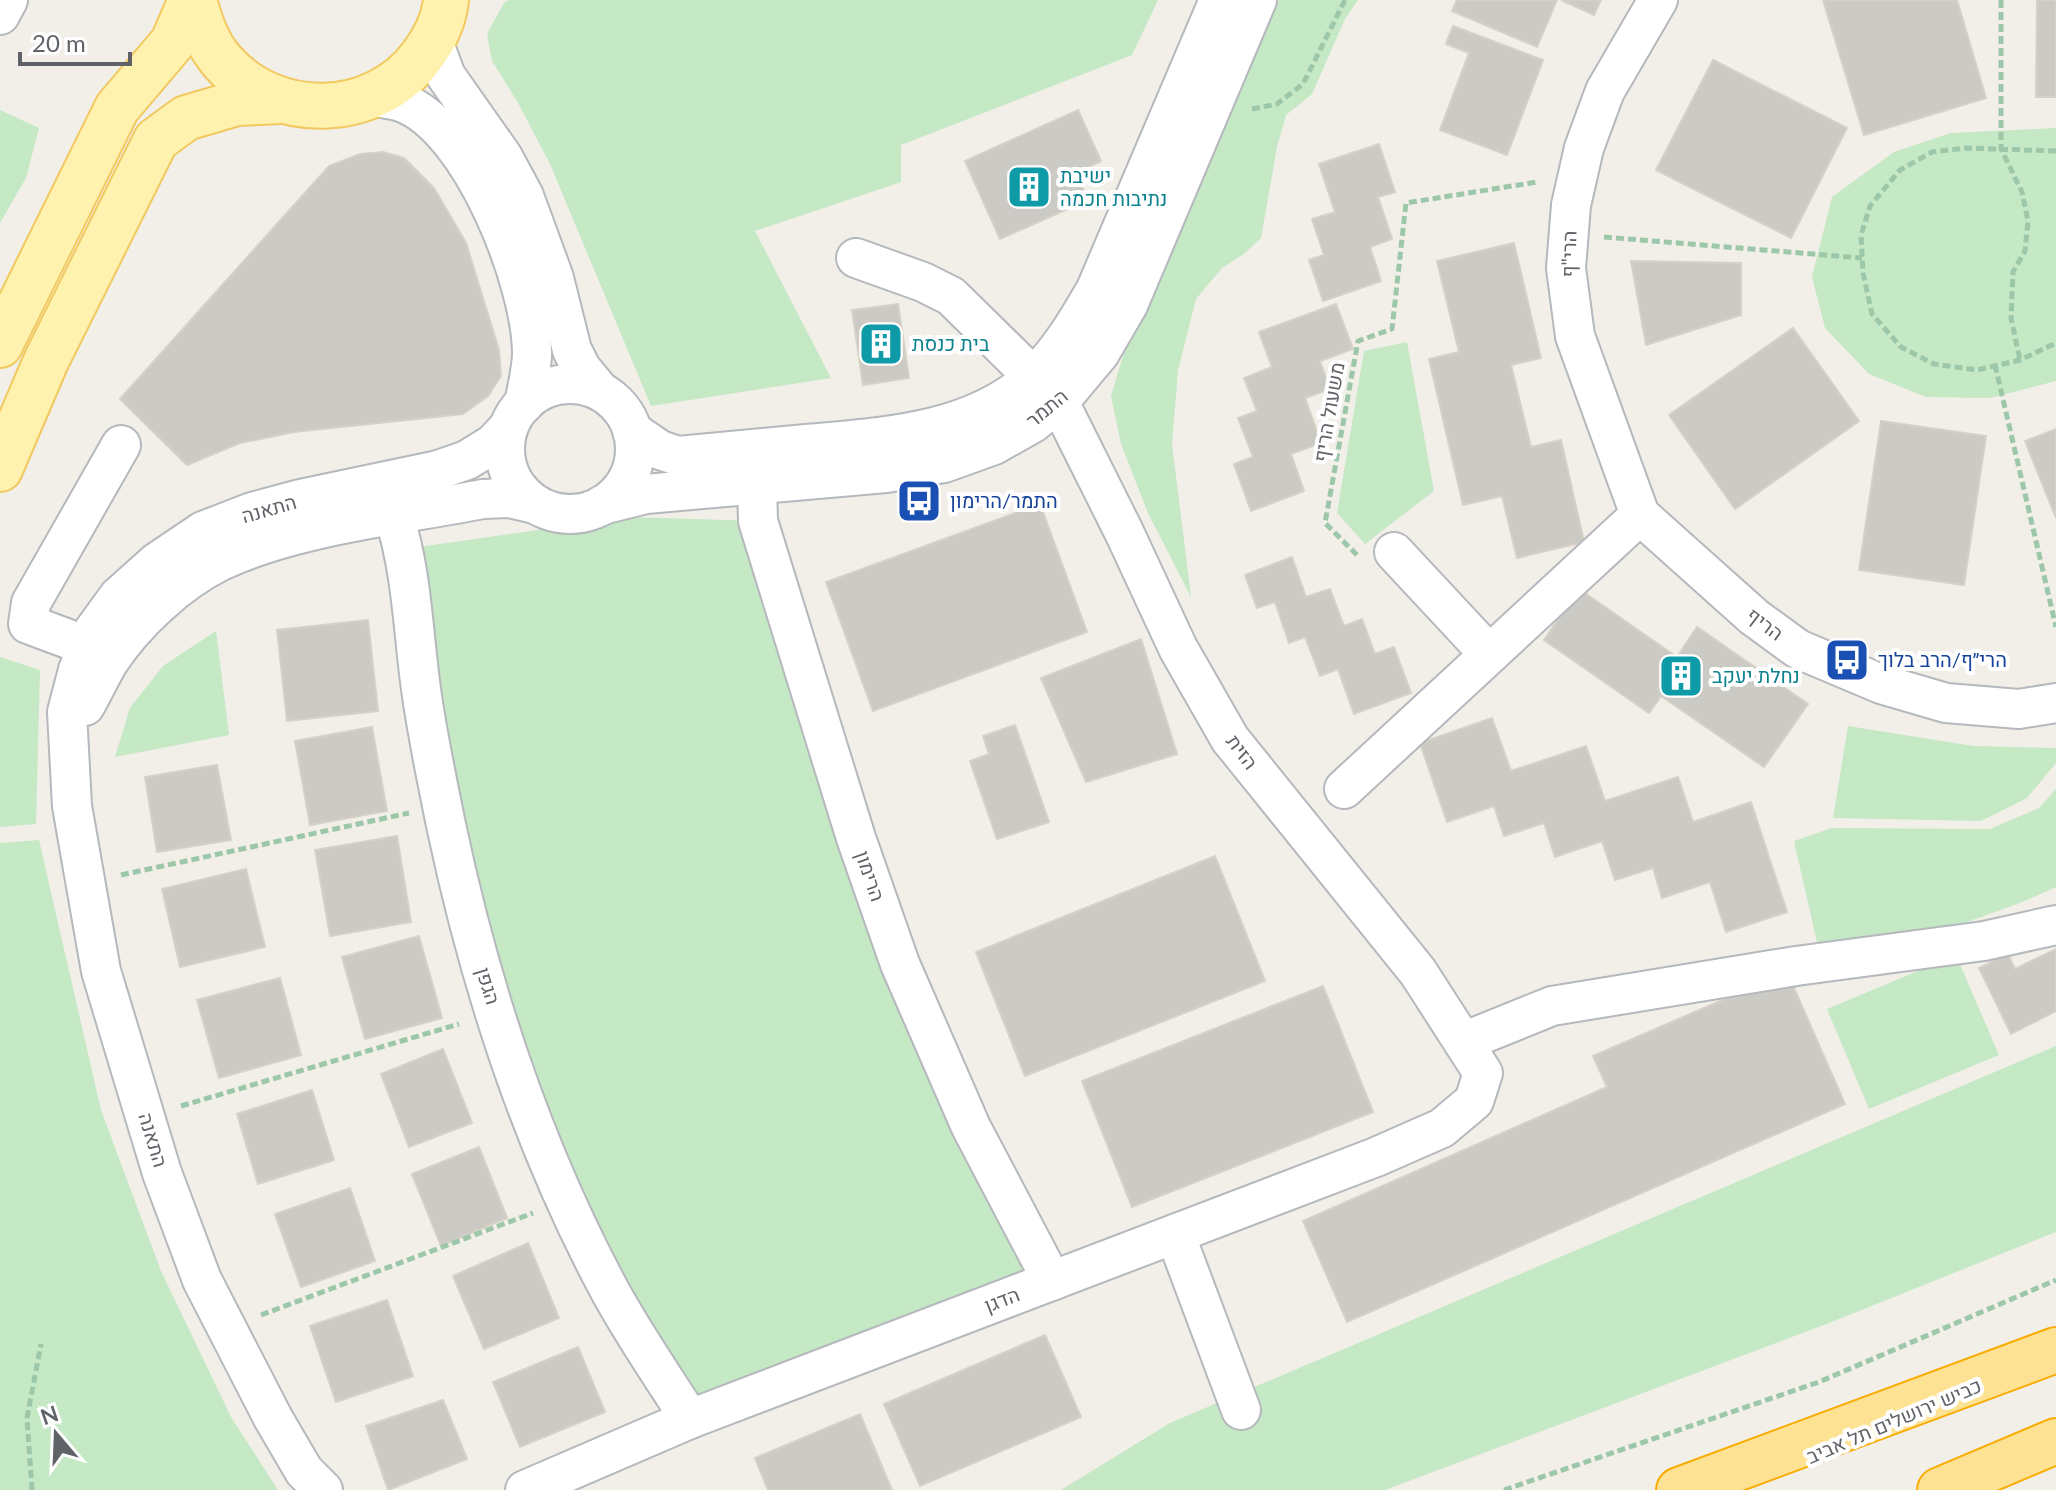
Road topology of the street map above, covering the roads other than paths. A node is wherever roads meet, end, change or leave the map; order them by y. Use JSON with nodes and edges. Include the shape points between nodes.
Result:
{"nodes":[{"id":1,"x":8,"y":0,"type":"edge"},
{"id":2,"x":192,"y":0,"type":"edge"},
{"id":3,"x":1219,"y":0,"type":"edge"},
{"id":4,"x":1257,"y":0,"type":"edge"},
{"id":5,"x":1658,"y":0,"type":"edge"},
{"id":6,"x":444,"y":13,"type":"edge"},
{"id":7,"x":0,"y":15,"type":"edge"},
{"id":8,"x":371,"y":96,"type":"junction"},
{"id":9,"x":281,"y":101,"type":"junction"},
{"id":10,"x":856,"y":258,"type":"dead end"},
{"id":11,"x":0,"y":345,"type":"edge"},
{"id":12,"x":1046,"y":389,"type":"junction"},
{"id":13,"x":599,"y":390,"type":"junction"},
{"id":14,"x":516,"y":417,"type":"junction"},
{"id":15,"x":632,"y":431,"type":"junction"},
{"id":16,"x":121,"y":445,"type":"dead end"},
{"id":17,"x":755,"y":467,"type":"junction"},
{"id":18,"x":0,"y":469,"type":"edge"},
{"id":19,"x":535,"y":504,"type":"junction"},
{"id":20,"x":602,"y":505,"type":"junction"},
{"id":21,"x":1640,"y":515,"type":"junction"},
{"id":22,"x":394,"y":516,"type":"junction"},
{"id":23,"x":1376,"y":554,"type":"road end"},
{"id":24,"x":87,"y":646,"type":"junction"},
{"id":25,"x":1489,"y":654,"type":"junction"},
{"id":26,"x":2056,"y":703,"type":"edge"},
{"id":27,"x":69,"y":759,"type":"junction"},
{"id":28,"x":1344,"y":789,"type":"dead end"},
{"id":29,"x":2056,"y":925,"type":"edge"},
{"id":30,"x":1463,"y":1042,"type":"junction"},
{"id":31,"x":1474,"y":1101,"type":"joint"},
{"id":32,"x":1175,"y":1234,"type":"junction"},
{"id":33,"x":1052,"y":1281,"type":"junction"},
{"id":34,"x":2056,"y":1350,"type":"edge"},
{"id":35,"x":1241,"y":1410,"type":"dead end"},
{"id":36,"x":690,"y":1419,"type":"junction"},
{"id":37,"x":2056,"y":1441,"type":"edge"},
{"id":38,"x":323,"y":1490,"type":"edge"},
{"id":39,"x":525,"y":1490,"type":"edge"},
{"id":40,"x":1679,"y":1490,"type":"edge"},
{"id":41,"x":1731,"y":1490,"type":"edge"},
{"id":42,"x":1940,"y":1490,"type":"edge"}],
"edges":[{"from":1,"to":7,"type":"street"},
{"from":2,"to":9,"type":"main road","via":[[221,61],[249,86]]},
{"from":2,"to":11,"type":"main road","via":[[173,42],[117,108]]},
{"from":3,"to":12,"type":"street","name":"התמר","via":[[1096,289]]},
{"from":4,"to":12,"type":"street","name":"התמר","via":[[1128,305],[1100,353]]},
{"from":5,"to":21,"type":"street","name":"הרי\"ף","via":[[1605,91],[1584,148],[1571,205],[1566,268],[1575,336]]},
{"from":6,"to":8,"type":"main road","via":[[413,68]]},
{"from":6,"to":13,"type":"street","via":[[446,76],[524,196],[554,278],[572,350]]},
{"from":8,"to":9,"type":"main road","via":[[318,107]]},
{"from":8,"to":14,"type":"street","via":[[402,102],[424,116],[450,141],[493,211],[528,316],[532,354]]},
{"from":9,"to":18,"type":"main road","via":[[237,103],[186,118],[156,140],[46,361]]},
{"from":10,"to":12,"type":"street","name":"הזית","via":[[951,296]]},
{"from":12,"to":17,"type":"street","name":"התמר","via":[[1033,423],[994,445],[944,463],[886,473]]},
{"from":12,"to":30,"type":"street","name":"הזית","via":[[1230,739],[1418,972]]},
{"from":13,"to":14,"type":"street","via":[[556,385],[535,394]]},
{"from":13,"to":15,"type":"street","via":[[617,404]]},
{"from":14,"to":19,"type":"street","via":[[504,447],[507,469]]},
{"from":14,"to":24,"type":"street","name":"התאנה","via":[[493,444],[467,460],[300,499],[203,531],[118,597]]},
{"from":15,"to":17,"type":"street","name":"התמר","via":[[678,456]]},
{"from":15,"to":20,"type":"street","via":[[634,457],[628,478]]},
{"from":16,"to":24,"type":"street","via":[[31,603],[28,624]]},
{"from":17,"to":20,"type":"street","name":"התמר"},
{"from":17,"to":33,"type":"street","name":"הרימון","via":[[758,521],[900,964],[971,1127]]},
{"from":19,"to":20,"type":"street","via":[[556,513]]},
{"from":19,"to":22,"type":"street","name":"התאנה","via":[[483,499]]},
{"from":21,"to":25,"type":"street"},
{"from":21,"to":26,"type":"street","name":"הריף","via":[[1754,617],[1798,649],[1881,684],[1946,703],[2019,709]]},
{"from":22,"to":27,"type":"street","name":"התאנה","via":[[263,545],[219,562],[178,589],[109,662],[81,715]]},
{"from":22,"to":36,"type":"street","name":"הגפן","via":[[405,549],[421,691],[442,806],[496,1013],[565,1200],[611,1293]]},
{"from":23,"to":25,"type":"street"},
{"from":24,"to":27,"type":"street","name":"התאנה","via":[[67,712]]},
{"from":25,"to":28,"type":"street"},
{"from":27,"to":38,"type":"street","name":"התאנה","via":[[72,806],[101,971],[162,1173],[202,1280],[273,1418],[304,1471]]},
{"from":29,"to":30,"type":"street","via":[[1984,941],[1552,1006]]},
{"from":30,"to":31,"type":"street","name":"הזית","via":[[1483,1073]]},
{"from":31,"to":32,"type":"street","name":"הדגן","via":[[1442,1128]]},
{"from":32,"to":33,"type":"street","name":"הדגן"},
{"from":32,"to":35,"type":"street"},
{"from":33,"to":36,"type":"street","name":"הדגן"},
{"from":34,"to":40,"type":"highway"},
{"from":34,"to":41,"type":"highway","name":"כביש ירושלים תל אביב"},
{"from":36,"to":39,"type":"street","name":"הדגן"},
{"from":37,"to":42,"type":"highway"}]}
